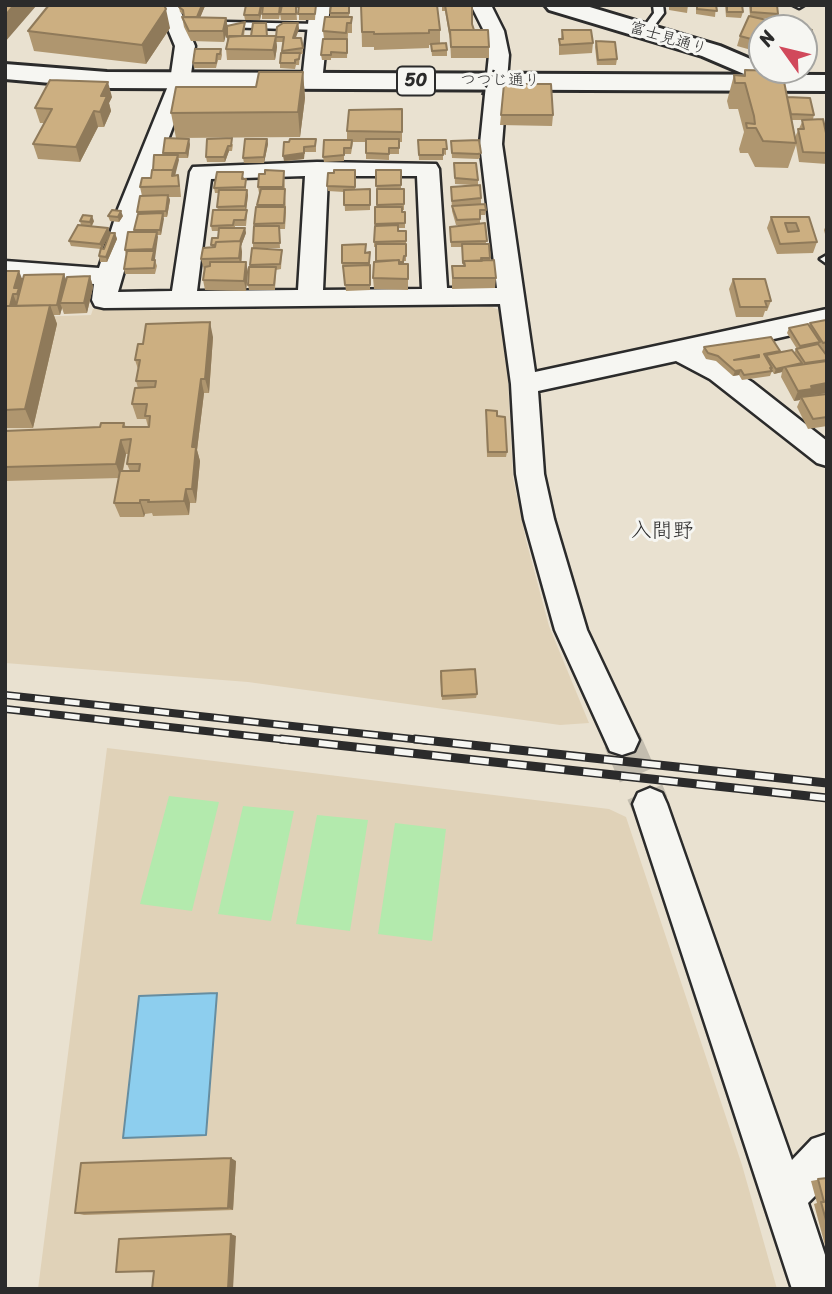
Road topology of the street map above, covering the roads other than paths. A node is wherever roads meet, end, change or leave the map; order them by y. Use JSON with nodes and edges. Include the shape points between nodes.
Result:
{"nodes":[{"id":1,"x":168,"y":5,"type":"edge"},
{"id":2,"x":320,"y":5,"type":"edge"},
{"id":3,"x":481,"y":5,"type":"edge"},
{"id":4,"x":557,"y":5,"type":"edge"},
{"id":5,"x":658,"y":5,"type":"edge"},
{"id":6,"x":220,"y":25,"type":"edge"},
{"id":7,"x":318,"y":27,"type":"junction"},
{"id":8,"x":645,"y":32,"type":"junction"},
{"id":9,"x":748,"y":67,"type":"edge"},
{"id":10,"x":5,"y":71,"type":"edge"},
{"id":11,"x":180,"y":81,"type":"junction"},
{"id":12,"x":312,"y":82,"type":"junction"},
{"id":13,"x":491,"y":82,"type":"junction"},
{"id":14,"x":748,"y":82,"type":"edge"},
{"id":15,"x":317,"y":169,"type":"junction"},
{"id":16,"x":5,"y":268,"type":"edge"},
{"id":17,"x":108,"y":276,"type":"junction"},
{"id":18,"x":512,"y":296,"type":"junction"},
{"id":19,"x":435,"y":297,"type":"junction"},
{"id":20,"x":310,"y":298,"type":"junction"},
{"id":21,"x":183,"y":299,"type":"junction"},
{"id":22,"x":827,"y":318,"type":"edge"},
{"id":23,"x":678,"y":351,"type":"junction"},
{"id":24,"x":524,"y":384,"type":"junction"},
{"id":25,"x":827,"y":456,"type":"edge"},
{"id":26,"x":622,"y":740,"type":"tunnel mouth"},
{"id":27,"x":650,"y":804,"type":"tunnel mouth"},
{"id":28,"x":827,"y":1154,"type":"edge"},
{"id":29,"x":785,"y":1197,"type":"junction"},
{"id":30,"x":814,"y":1289,"type":"edge"}],
"edges":[{"from":1,"to":11,"type":"street","via":[[185,46]]},
{"from":2,"to":7,"type":"street"},
{"from":3,"to":13,"type":"street","via":[[499,55]]},
{"from":4,"to":8,"type":"main road","name":"富士見通り"},
{"from":5,"to":8,"type":"lane","via":[[659,13]]},
{"from":6,"to":7,"type":"lane"},
{"from":7,"to":12,"type":"street"},
{"from":8,"to":9,"type":"main road","name":"富士見通り"},
{"from":10,"to":11,"type":"main road","name":"つつじ通り","number":"50"},
{"from":11,"to":12,"type":"main road","name":"つつじ通り","number":"50"},
{"from":11,"to":17,"type":"street"},
{"from":12,"to":13,"type":"main road","name":"つつじ通り","number":"50"},
{"from":13,"to":14,"type":"main road","name":"つつじ通り","number":"50"},
{"from":13,"to":18,"type":"street","via":[[491,144]]},
{"from":15,"to":19,"type":"street","via":[[428,169]]},
{"from":15,"to":20,"type":"street"},
{"from":15,"to":21,"type":"street","via":[[201,172]]},
{"from":16,"to":17,"type":"street"},
{"from":17,"to":21,"type":"street","via":[[104,300]]},
{"from":18,"to":19,"type":"street"},
{"from":18,"to":24,"type":"street"},
{"from":19,"to":20,"type":"street"},
{"from":20,"to":21,"type":"street"},
{"from":22,"to":23,"type":"street"},
{"from":23,"to":24,"type":"street"},
{"from":23,"to":25,"type":"street","via":[[719,372]]},
{"from":24,"to":26,"type":"street","via":[[530,474],[553,573],[571,630]]},
{"from":27,"to":29,"type":"street"},
{"from":28,"to":29,"type":"street"},
{"from":29,"to":30,"type":"street"}]}
